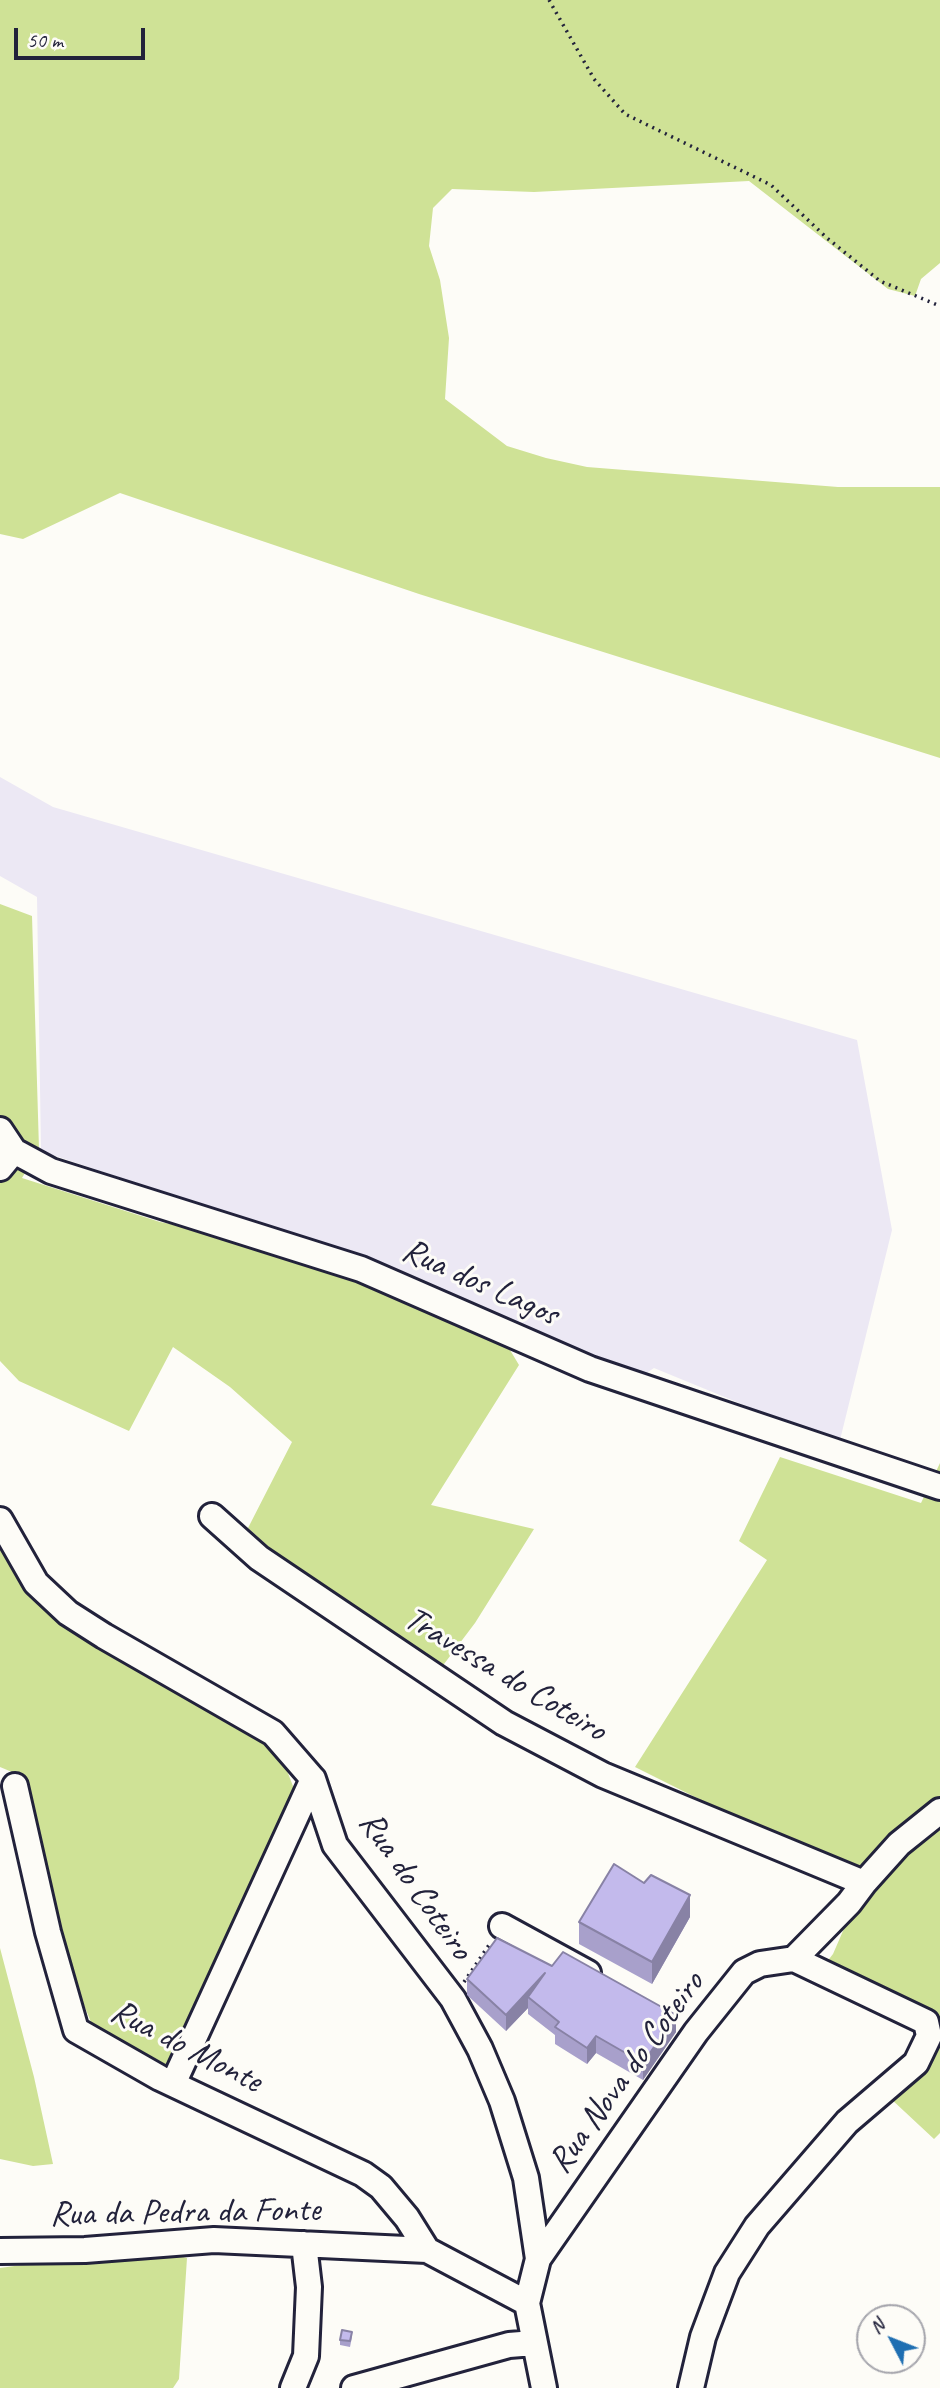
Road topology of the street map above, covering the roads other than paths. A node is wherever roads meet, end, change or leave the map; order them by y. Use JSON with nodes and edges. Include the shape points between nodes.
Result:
{"nodes":[{"id":1,"x":0,"y":1130,"type":"edge"},
{"id":2,"x":7,"y":1159,"type":"edge"},
{"id":3,"x":940,"y":1487,"type":"edge"},
{"id":4,"x":212,"y":1516,"type":"dead end"},
{"id":5,"x":0,"y":1520,"type":"edge"},
{"id":6,"x":313,"y":1779,"type":"junction"},
{"id":7,"x":15,"y":1786,"type":"dead end"},
{"id":8,"x":940,"y":1811,"type":"edge"},
{"id":9,"x":864,"y":1883,"type":"junction"},
{"id":10,"x":502,"y":1926,"type":"road end"},
{"id":11,"x":794,"y":1959,"type":"junction"},
{"id":12,"x":611,"y":1986,"type":"edge"},
{"id":13,"x":672,"y":2019,"type":"edge"},
{"id":14,"x":696,"y":2032,"type":"junction"},
{"id":15,"x":173,"y":2084,"type":"junction"},
{"id":16,"x":304,"y":2244,"type":"junction"},
{"id":17,"x":427,"y":2250,"type":"junction"},
{"id":18,"x":0,"y":2251,"type":"edge"},
{"id":19,"x":538,"y":2259,"type":"junction"},
{"id":20,"x":527,"y":2303,"type":"junction"},
{"id":21,"x":534,"y":2343,"type":"junction"},
{"id":22,"x":293,"y":2388,"type":"edge"},
{"id":23,"x":354,"y":2388,"type":"edge"},
{"id":24,"x":544,"y":2388,"type":"edge"},
{"id":25,"x":691,"y":2388,"type":"edge"}],
"edges":[{"from":1,"to":2,"type":"street"},
{"from":2,"to":3,"type":"street","name":"Rua dos Lagos","via":[[361,1269],[590,1369]]},
{"from":4,"to":9,"type":"street","name":"Travessa do Coteiro","via":[[259,1558],[504,1723],[603,1775]]},
{"from":5,"to":6,"type":"street","name":"Rua do Coteiro","via":[[36,1583],[68,1613],[273,1732]]},
{"from":6,"to":15,"type":"street"},
{"from":6,"to":19,"type":"street","name":"Rua do Coteiro","via":[[335,1845],[453,2000],[480,2049],[526,2178]]},
{"from":7,"to":15,"type":"street","name":"Rua do Monte","via":[[76,2030]]},
{"from":8,"to":9,"type":"street","via":[[899,1844]]},
{"from":9,"to":11,"type":"street"},
{"from":10,"to":12,"type":"street"},
{"from":11,"to":14,"type":"street","name":"Rua Nova do Coteiro","via":[[760,1964],[744,1972]]},
{"from":11,"to":25,"type":"street","via":[[926,2022],[929,2036],[916,2063],[847,2122],[757,2226],[727,2273],[703,2337]]},
{"from":13,"to":14,"type":"street"},
{"from":14,"to":19,"type":"street","name":"Rua Nova do Coteiro"},
{"from":15,"to":17,"type":"street","name":"Rua do Monte","via":[[363,2174],[381,2186]]},
{"from":16,"to":17,"type":"street","name":"Rua da Pedra da Fonte"},
{"from":16,"to":18,"type":"street","name":"Rua da Pedra da Fonte","via":[[214,2240]]},
{"from":16,"to":22,"type":"street","via":[[309,2287],[306,2356]]},
{"from":17,"to":20,"type":"street","name":"Rua da Pedra da Fonte"},
{"from":19,"to":20,"type":"street","name":"Rua do Coteiro"},
{"from":20,"to":21,"type":"street","name":"Rua do Coteiro"},
{"from":21,"to":23,"type":"street","via":[[509,2345]]},
{"from":21,"to":24,"type":"street","name":"Rua do Coteiro"}]}
